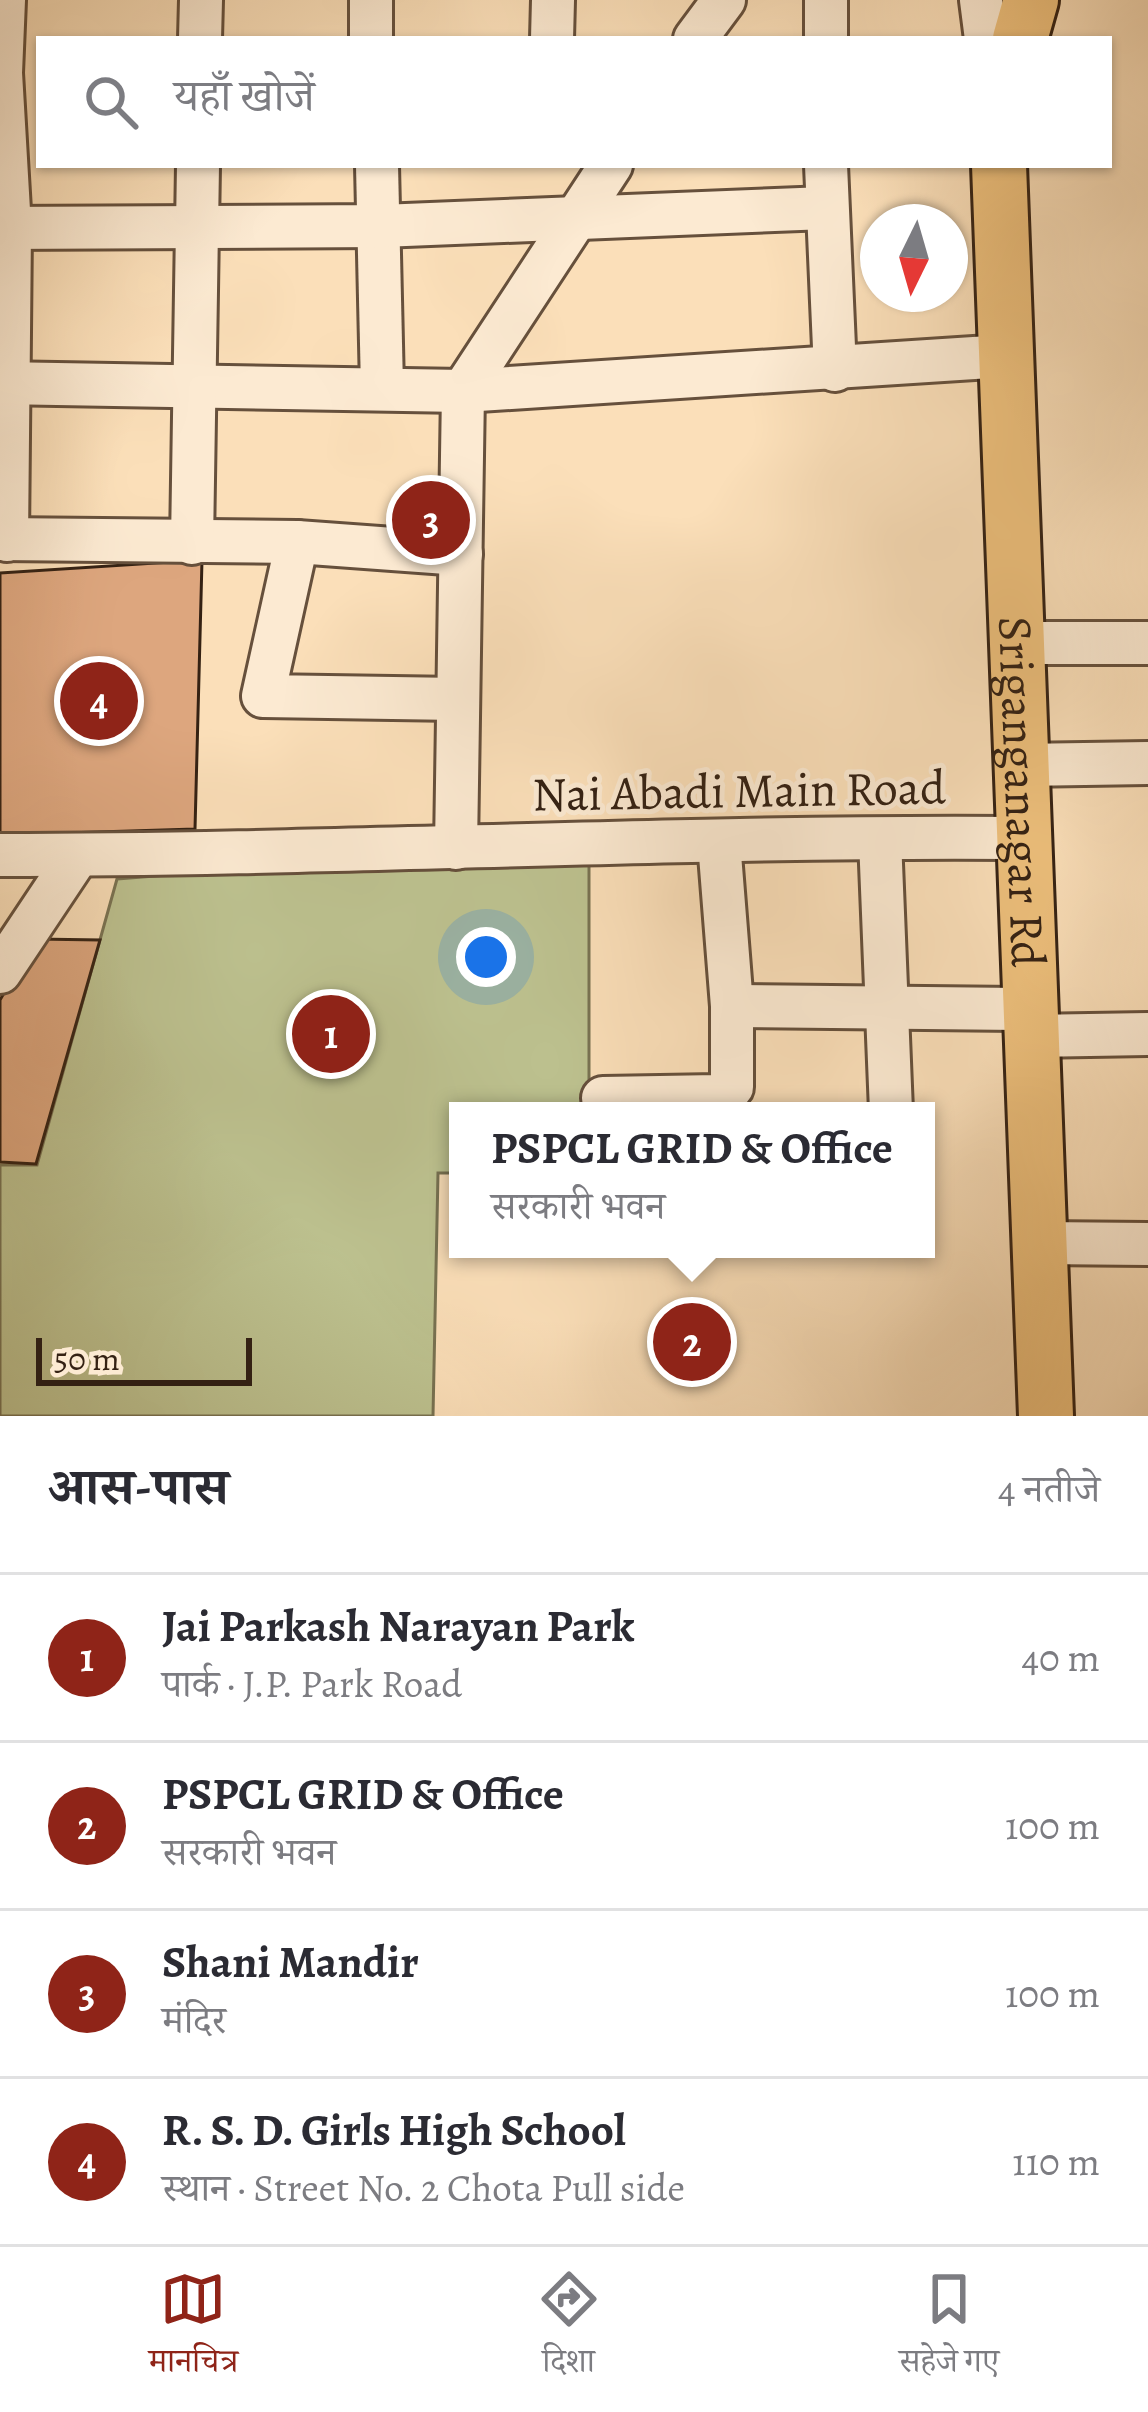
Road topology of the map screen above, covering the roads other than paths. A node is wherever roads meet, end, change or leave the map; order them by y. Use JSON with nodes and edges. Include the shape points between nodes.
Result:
{"nodes":[{"id":1,"x":4,"y":0,"type":"edge"},
{"id":2,"x":201,"y":0,"type":"edge"},
{"id":3,"x":371,"y":0,"type":"edge"},
{"id":4,"x":553,"y":0,"type":"edge"},
{"id":5,"x":724,"y":0,"type":"edge"},
{"id":6,"x":826,"y":0,"type":"edge"},
{"id":7,"x":981,"y":0,"type":"edge"},
{"id":8,"x":1031,"y":0,"type":"edge"},
{"id":9,"x":200,"y":36,"type":"edge"},
{"id":10,"x":371,"y":36,"type":"edge"},
{"id":11,"x":551,"y":36,"type":"edge"},
{"id":12,"x":697,"y":36,"type":"edge"},
{"id":13,"x":826,"y":36,"type":"edge"},
{"id":14,"x":986,"y":36,"type":"edge"},
{"id":15,"x":1021,"y":36,"type":"edge"},
{"id":16,"x":36,"y":72,"type":"edge"},
{"id":17,"x":1,"y":74,"type":"edge"},
{"id":18,"x":198,"y":168,"type":"edge"},
{"id":19,"x":377,"y":168,"type":"edge"},
{"id":20,"x":609,"y":168,"type":"edge"},
{"id":21,"x":826,"y":168,"type":"edge"},
{"id":22,"x":999,"y":168,"type":"edge"},
{"id":23,"x":826,"y":208,"type":"junction"},
{"id":24,"x":576,"y":220,"type":"junction"},
{"id":25,"x":381,"y":226,"type":"junction"},
{"id":26,"x":5,"y":228,"type":"edge"},
{"id":27,"x":197,"y":228,"type":"junction"},
{"id":28,"x":1005,"y":356,"type":"junction"},
{"id":29,"x":835,"y":370,"type":"junction"},
{"id":30,"x":4,"y":383,"type":"edge"},
{"id":31,"x":192,"y":384,"type":"junction"},
{"id":32,"x":382,"y":388,"type":"junction"},
{"id":33,"x":463,"y":391,"type":"junction"},
{"id":34,"x":3,"y":539,"type":"edge"},
{"id":35,"x":297,"y":542,"type":"junction"},
{"id":36,"x":192,"y":543,"type":"junction"},
{"id":37,"x":461,"y":554,"type":"junction"},
{"id":38,"x":1016,"y":643,"type":"junction"},
{"id":39,"x":1148,"y":643,"type":"edge"},
{"id":40,"x":458,"y":698,"type":"junction"},
{"id":41,"x":1148,"y":763,"type":"edge"},
{"id":42,"x":1021,"y":765,"type":"junction"},
{"id":43,"x":1024,"y":838,"type":"junction"},
{"id":44,"x":880,"y":839,"type":"junction"},
{"id":45,"x":719,"y":842,"type":"junction"},
{"id":46,"x":456,"y":848,"type":"junction"},
{"id":47,"x":0,"y":855,"type":"edge"},
{"id":48,"x":78,"y":855,"type":"junction"},
{"id":49,"x":0,"y":972,"type":"edge"},
{"id":50,"x":732,"y":1006,"type":"junction"},
{"id":51,"x":886,"y":1006,"type":"junction"},
{"id":52,"x":1031,"y":1022,"type":"junction"},
{"id":53,"x":1148,"y":1034,"type":"edge"},
{"id":54,"x":603,"y":1098,"type":"dead end"},
{"id":55,"x":890,"y":1102,"type":"edge"},
{"id":56,"x":1040,"y":1243,"type":"junction"},
{"id":57,"x":1148,"y":1244,"type":"edge"},
{"id":58,"x":1046,"y":1416,"type":"edge"}],
"edges":[{"from":1,"to":17,"type":"street"},
{"from":2,"to":9,"type":"street"},
{"from":3,"to":10,"type":"street"},
{"from":4,"to":11,"type":"street"},
{"from":5,"to":12,"type":"street"},
{"from":6,"to":13,"type":"street"},
{"from":7,"to":14,"type":"street"},
{"from":8,"to":15,"type":"main road"},
{"from":16,"to":17,"type":"street"},
{"from":17,"to":26,"type":"street"},
{"from":18,"to":27,"type":"street"},
{"from":19,"to":25,"type":"street"},
{"from":20,"to":24,"type":"street"},
{"from":21,"to":23,"type":"street"},
{"from":22,"to":28,"type":"main road","name":"Sriganganagar Rd"},
{"from":23,"to":24,"type":"street"},
{"from":23,"to":29,"type":"street"},
{"from":24,"to":25,"type":"street"},
{"from":24,"to":33,"type":"street"},
{"from":25,"to":27,"type":"street"},
{"from":25,"to":32,"type":"street"},
{"from":26,"to":27,"type":"street"},
{"from":26,"to":30,"type":"street"},
{"from":27,"to":31,"type":"street"},
{"from":28,"to":29,"type":"street"},
{"from":28,"to":38,"type":"main road","name":"Sriganganagar Rd"},
{"from":29,"to":33,"type":"street"},
{"from":30,"to":31,"type":"street"},
{"from":30,"to":34,"type":"street"},
{"from":31,"to":32,"type":"street"},
{"from":31,"to":36,"type":"street"},
{"from":32,"to":33,"type":"street"},
{"from":33,"to":37,"type":"street"},
{"from":34,"to":36,"type":"street"},
{"from":35,"to":36,"type":"street"},
{"from":35,"to":37,"type":"street"},
{"from":35,"to":40,"type":"street","via":[[243,696]]},
{"from":37,"to":40,"type":"street"},
{"from":38,"to":39,"type":"street"},
{"from":38,"to":42,"type":"main road","name":"Sriganganagar Rd"},
{"from":40,"to":46,"type":"street"},
{"from":41,"to":42,"type":"street"},
{"from":42,"to":43,"type":"main road","name":"Sriganganagar Rd"},
{"from":43,"to":44,"type":"street","name":"Nai Abadi Main Road"},
{"from":43,"to":52,"type":"main road","name":"Sriganganagar Rd"},
{"from":44,"to":45,"type":"street","name":"Nai Abadi Main Road"},
{"from":44,"to":51,"type":"street"},
{"from":45,"to":46,"type":"street","name":"Nai Abadi Main Road"},
{"from":45,"to":50,"type":"street"},
{"from":46,"to":48,"type":"street","name":"Nai Abadi Main Road"},
{"from":47,"to":48,"type":"street","name":"Nai Abadi Main Road"},
{"from":48,"to":49,"type":"street"},
{"from":50,"to":51,"type":"street"},
{"from":50,"to":54,"type":"street","via":[[727,1094]]},
{"from":51,"to":52,"type":"street"},
{"from":51,"to":55,"type":"street"},
{"from":52,"to":53,"type":"street"},
{"from":52,"to":56,"type":"main road","name":"Sriganganagar Rd"},
{"from":56,"to":57,"type":"street"},
{"from":56,"to":58,"type":"main road","name":"Sriganganagar Rd"}]}
